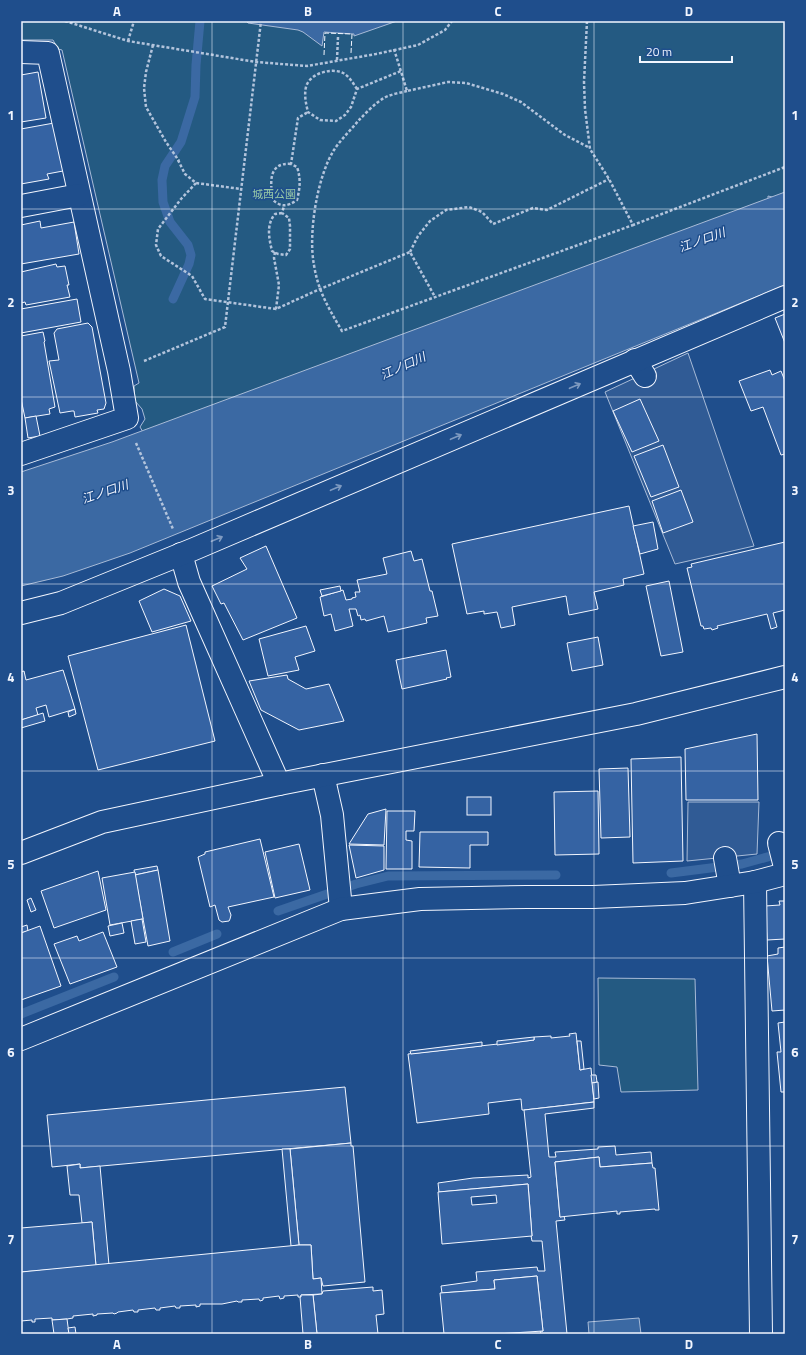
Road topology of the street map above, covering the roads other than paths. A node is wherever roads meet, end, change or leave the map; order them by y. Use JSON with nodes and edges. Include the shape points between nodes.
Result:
{"nodes":[{"id":1,"x":21,"y":52,"type":"edge"},
{"id":2,"x":79,"y":196,"type":"junction"},
{"id":3,"x":21,"y":206,"type":"edge"},
{"id":4,"x":785,"y":297,"type":"edge"},
{"id":5,"x":21,"y":454,"type":"edge"},
{"id":6,"x":181,"y":554,"type":"junction"},
{"id":7,"x":21,"y":613,"type":"edge"},
{"id":8,"x":785,"y":677,"type":"edge"},
{"id":9,"x":323,"y":775,"type":"junction"},
{"id":10,"x":279,"y":784,"type":"junction"},
{"id":11,"x":21,"y":853,"type":"edge"},
{"id":12,"x":783,"y":861,"type":"edge"},
{"id":13,"x":755,"y":882,"type":"junction"},
{"id":14,"x":341,"y":909,"type":"junction"},
{"id":15,"x":21,"y":1039,"type":"edge"},
{"id":16,"x":761,"y":1334,"type":"edge"}],
"edges":[{"from":1,"to":2,"type":"street","via":[[48,52]]},
{"from":2,"to":3,"type":"street"},
{"from":2,"to":5,"type":"street","via":[[120,371],[127,418]]},
{"from":6,"to":4,"type":"street","one_way":true,"via":[[640,368]]},
{"from":6,"to":7,"type":"street","via":[[61,603]]},
{"from":6,"to":10,"type":"street","via":[[189,582]]},
{"from":8,"to":9,"type":"street","via":[[636,714]]},
{"from":9,"to":10,"type":"street"},
{"from":9,"to":14,"type":"street","via":[[332,815]]},
{"from":10,"to":11,"type":"street","via":[[102,822]]},
{"from":12,"to":13,"type":"street"},
{"from":13,"to":14,"type":"street","via":[[727,873],[685,893],[420,899]]},
{"from":13,"to":16,"type":"street"},
{"from":14,"to":15,"type":"street"}]}
